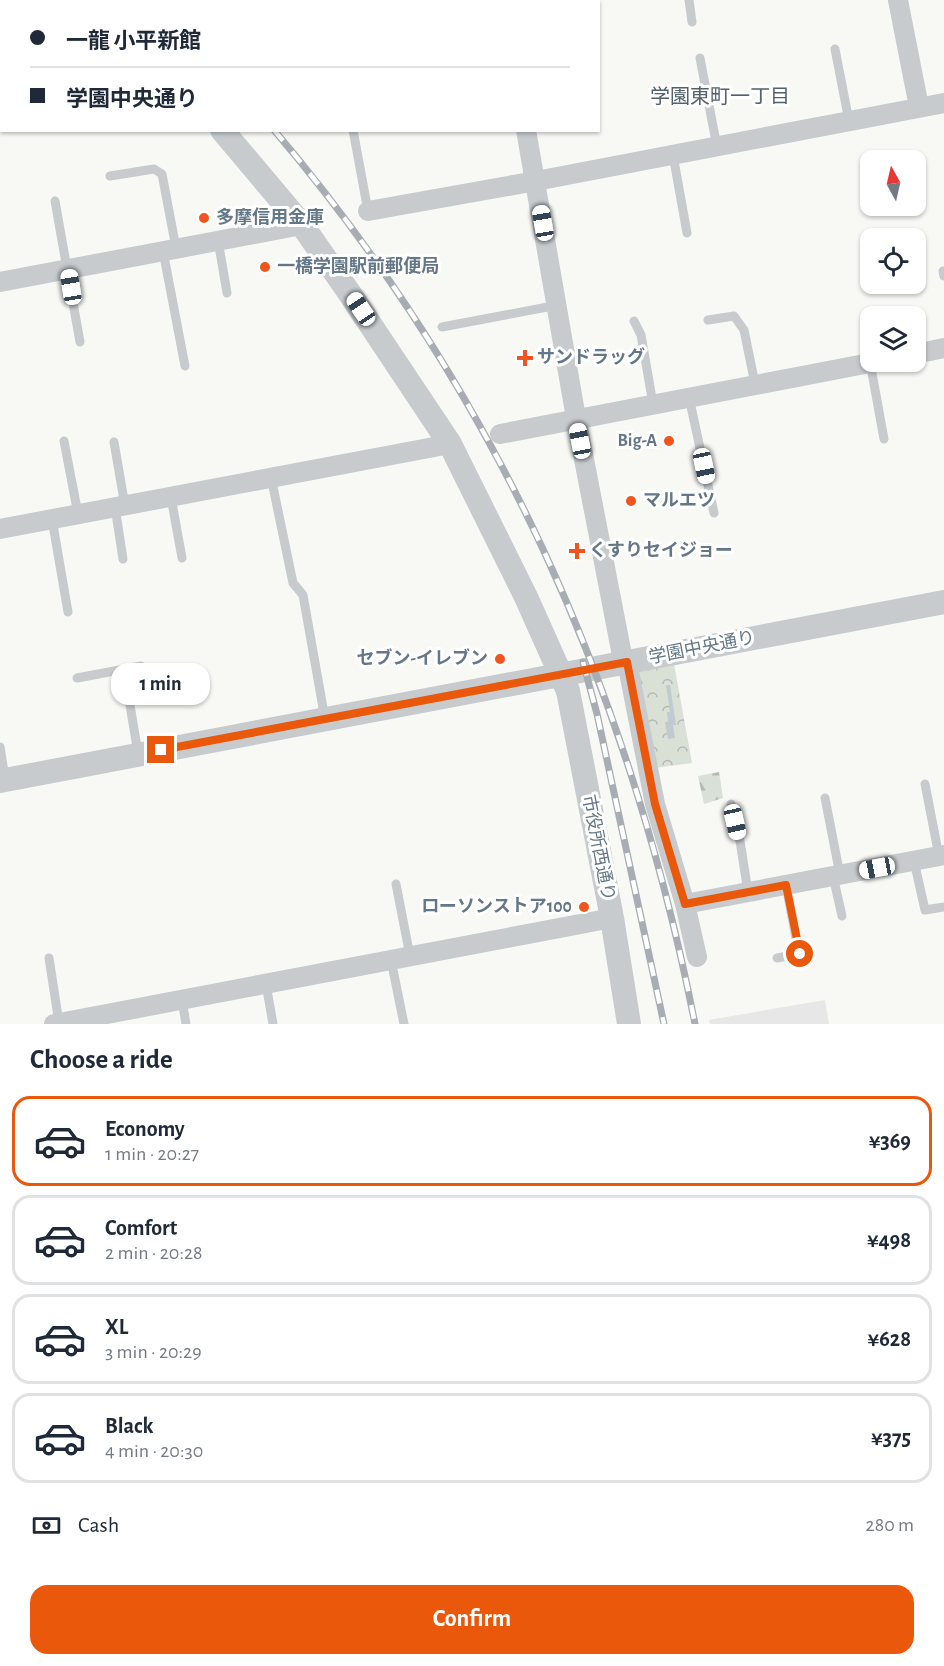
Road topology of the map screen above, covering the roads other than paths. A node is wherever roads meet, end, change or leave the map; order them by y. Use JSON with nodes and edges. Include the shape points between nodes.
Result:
{"nodes":[{"id":1,"x":689,"y":0,"type":"edge"},
{"id":2,"x":898,"y":0,"type":"edge"},
{"id":3,"x":692,"y":22,"type":"dead end"},
{"id":4,"x":835,"y":49,"type":"dead end"},
{"id":5,"x":700,"y":58,"type":"dead end"},
{"id":6,"x":944,"y":103,"type":"edge"},
{"id":7,"x":919,"y":107,"type":"junction"},
{"id":8,"x":849,"y":121,"type":"junction"},
{"id":9,"x":224,"y":132,"type":"edge"},
{"id":10,"x":353,"y":132,"type":"edge"},
{"id":11,"x":526,"y":132,"type":"edge"},
{"id":12,"x":717,"y":147,"type":"junction"},
{"id":13,"x":673,"y":155,"type":"junction"},
{"id":14,"x":110,"y":176,"type":"dead end"},
{"id":15,"x":536,"y":181,"type":"junction"},
{"id":16,"x":56,"y":201,"type":"dead end"},
{"id":17,"x":368,"y":211,"type":"joint"},
{"id":18,"x":302,"y":225,"type":"junction"},
{"id":19,"x":687,"y":233,"type":"dead end"},
{"id":20,"x":218,"y":240,"type":"junction"},
{"id":21,"x":169,"y":250,"type":"junction"},
{"id":22,"x":68,"y":269,"type":"junction"},
{"id":23,"x":0,"y":282,"type":"edge"},
{"id":24,"x":227,"y":293,"type":"dead end"},
{"id":25,"x":558,"y":306,"type":"junction"},
{"id":26,"x":708,"y":320,"type":"dead end"},
{"id":27,"x":634,"y":321,"type":"dead end"},
{"id":28,"x":442,"y":327,"type":"dead end"},
{"id":29,"x":80,"y":342,"type":"dead end"},
{"id":30,"x":944,"y":348,"type":"edge"},
{"id":31,"x":926,"y":352,"type":"edge"},
{"id":32,"x":860,"y":364,"type":"edge"},
{"id":33,"x":185,"y":366,"type":"dead end"},
{"id":34,"x":874,"y":372,"type":"edge"},
{"id":35,"x":755,"y":384,"type":"junction"},
{"id":36,"x":689,"y":397,"type":"junction"},
{"id":37,"x":653,"y":404,"type":"junction"},
{"id":38,"x":576,"y":418,"type":"junction"},
{"id":39,"x":500,"y":434,"type":"dead end"},
{"id":40,"x":884,"y":439,"type":"dead end"},
{"id":41,"x":64,"y":441,"type":"dead end"},
{"id":42,"x":114,"y":442,"type":"dead end"},
{"id":43,"x":450,"y":444,"type":"junction"},
{"id":44,"x":271,"y":477,"type":"junction"},
{"id":45,"x":171,"y":497,"type":"junction"},
{"id":46,"x":120,"y":506,"type":"junction"},
{"id":47,"x":714,"y":513,"type":"dead end"},
{"id":48,"x":78,"y":514,"type":"junction"},
{"id":49,"x":52,"y":519,"type":"junction"},
{"id":50,"x":0,"y":529,"type":"edge"},
{"id":51,"x":182,"y":558,"type":"dead end"},
{"id":52,"x":123,"y":559,"type":"dead end"},
{"id":53,"x":944,"y":602,"type":"edge"},
{"id":54,"x":68,"y":612,"type":"dead end"},
{"id":55,"x":627,"y":662,"type":"junction"},
{"id":56,"x":141,"y":666,"type":"dead end"},
{"id":57,"x":124,"y":669,"type":"junction"},
{"id":58,"x":560,"y":674,"type":"junction"},
{"id":59,"x":77,"y":678,"type":"dead end"},
{"id":60,"x":325,"y":719,"type":"junction"},
{"id":61,"x":0,"y":747,"type":"edge"},
{"id":62,"x":138,"y":755,"type":"junction"},
{"id":63,"x":3,"y":781,"type":"edge"},
{"id":64,"x":925,"y":784,"type":"dead end"},
{"id":65,"x":825,"y":798,"type":"dead end"},
{"id":66,"x":731,"y":804,"type":"dead end"},
{"id":67,"x":941,"y":855,"type":"edge"},
{"id":68,"x":914,"y":861,"type":"junction"},
{"id":69,"x":836,"y":875,"type":"junction"},
{"id":70,"x":396,"y":884,"type":"dead end"},
{"id":71,"x":786,"y":885,"type":"junction"},
{"id":72,"x":748,"y":892,"type":"junction"},
{"id":73,"x":685,"y":904,"type":"junction"},
{"id":74,"x":944,"y":907,"type":"edge"},
{"id":75,"x":842,"y":916,"type":"dead end"},
{"id":76,"x":612,"y":918,"type":"junction"},
{"id":77,"x":410,"y":956,"type":"junction"},
{"id":78,"x":697,"y":957,"type":"dead end"},
{"id":79,"x":49,"y":958,"type":"dead end"},
{"id":80,"x":777,"y":958,"type":"dead end"},
{"id":81,"x":391,"y":960,"type":"junction"},
{"id":82,"x":266,"y":984,"type":"junction"},
{"id":83,"x":182,"y":1000,"type":"junction"},
{"id":84,"x":67,"y":1023,"type":"edge"},
{"id":85,"x":186,"y":1024,"type":"edge"},
{"id":86,"x":273,"y":1024,"type":"edge"},
{"id":87,"x":404,"y":1024,"type":"edge"},
{"id":88,"x":628,"y":1024,"type":"edge"}],
"edges":[{"from":1,"to":3,"type":"lane"},
{"from":2,"to":7,"type":"street"},
{"from":4,"to":8,"type":"lane"},
{"from":5,"to":12,"type":"lane"},
{"from":6,"to":7,"type":"street"},
{"from":7,"to":8,"type":"street"},
{"from":8,"to":12,"type":"street"},
{"from":9,"to":18,"type":"street","name":"市役所西通り"},
{"from":10,"to":17,"type":"lane"},
{"from":11,"to":15,"type":"street"},
{"from":12,"to":13,"type":"street"},
{"from":13,"to":15,"type":"street"},
{"from":13,"to":19,"type":"lane"},
{"from":14,"to":21,"type":"lane","via":[[153,169],[162,174]]},
{"from":15,"to":17,"type":"street"},
{"from":15,"to":25,"type":"street"},
{"from":16,"to":22,"type":"lane"},
{"from":18,"to":20,"type":"street"},
{"from":18,"to":43,"type":"street","name":"市役所西通り"},
{"from":20,"to":21,"type":"street"},
{"from":20,"to":24,"type":"lane"},
{"from":21,"to":22,"type":"street"},
{"from":21,"to":33,"type":"lane"},
{"from":22,"to":23,"type":"street"},
{"from":22,"to":29,"type":"lane"},
{"from":25,"to":28,"type":"lane"},
{"from":25,"to":38,"type":"street"},
{"from":26,"to":35,"type":"lane","via":[[734,316],[744,330]]},
{"from":27,"to":37,"type":"lane","via":[[641,335]]},
{"from":30,"to":31,"type":"street"},
{"from":32,"to":35,"type":"street"},
{"from":34,"to":40,"type":"lane"},
{"from":35,"to":36,"type":"street"},
{"from":36,"to":37,"type":"street"},
{"from":36,"to":47,"type":"lane"},
{"from":37,"to":38,"type":"street"},
{"from":38,"to":39,"type":"street"},
{"from":38,"to":55,"type":"street","via":[[621,650]]},
{"from":41,"to":48,"type":"lane"},
{"from":42,"to":46,"type":"lane"},
{"from":43,"to":44,"type":"street"},
{"from":43,"to":58,"type":"street","name":"市役所西通り"},
{"from":44,"to":45,"type":"street"},
{"from":44,"to":60,"type":"lane","via":[[293,583],[303,595]]},
{"from":45,"to":46,"type":"street"},
{"from":45,"to":51,"type":"lane"},
{"from":46,"to":48,"type":"street"},
{"from":46,"to":52,"type":"lane"},
{"from":48,"to":49,"type":"street"},
{"from":49,"to":50,"type":"street"},
{"from":49,"to":54,"type":"lane"},
{"from":53,"to":55,"type":"street","name":"学園中央通り"},
{"from":55,"to":58,"type":"street","name":"学園中央通り"},
{"from":55,"to":73,"type":"street","via":[[655,804]]},
{"from":56,"to":57,"type":"lane"},
{"from":57,"to":59,"type":"lane"},
{"from":57,"to":62,"type":"lane"},
{"from":58,"to":60,"type":"street","name":"学園中央通り"},
{"from":58,"to":76,"type":"street","name":"市役所西通り","via":[[568,691]]},
{"from":60,"to":62,"type":"street","name":"学園中央通り"},
{"from":61,"to":63,"type":"lane"},
{"from":62,"to":63,"type":"street","name":"学園中央通り"},
{"from":64,"to":67,"type":"lane"},
{"from":65,"to":69,"type":"lane"},
{"from":66,"to":72,"type":"lane"},
{"from":67,"to":68,"type":"street"},
{"from":68,"to":69,"type":"street"},
{"from":68,"to":74,"type":"lane","via":[[925,910]]},
{"from":69,"to":71,"type":"street"},
{"from":69,"to":75,"type":"lane"},
{"from":70,"to":77,"type":"lane"},
{"from":71,"to":72,"type":"street"},
{"from":71,"to":80,"type":"lane","via":[[800,954]]},
{"from":72,"to":73,"type":"street"},
{"from":73,"to":78,"type":"street"},
{"from":76,"to":77,"type":"street"},
{"from":76,"to":88,"type":"street","name":"市役所西通り"},
{"from":77,"to":81,"type":"street"},
{"from":79,"to":84,"type":"lane"},
{"from":81,"to":82,"type":"street"},
{"from":81,"to":87,"type":"lane"},
{"from":82,"to":83,"type":"street"},
{"from":82,"to":86,"type":"lane"},
{"from":83,"to":84,"type":"street"},
{"from":83,"to":85,"type":"lane"}]}
